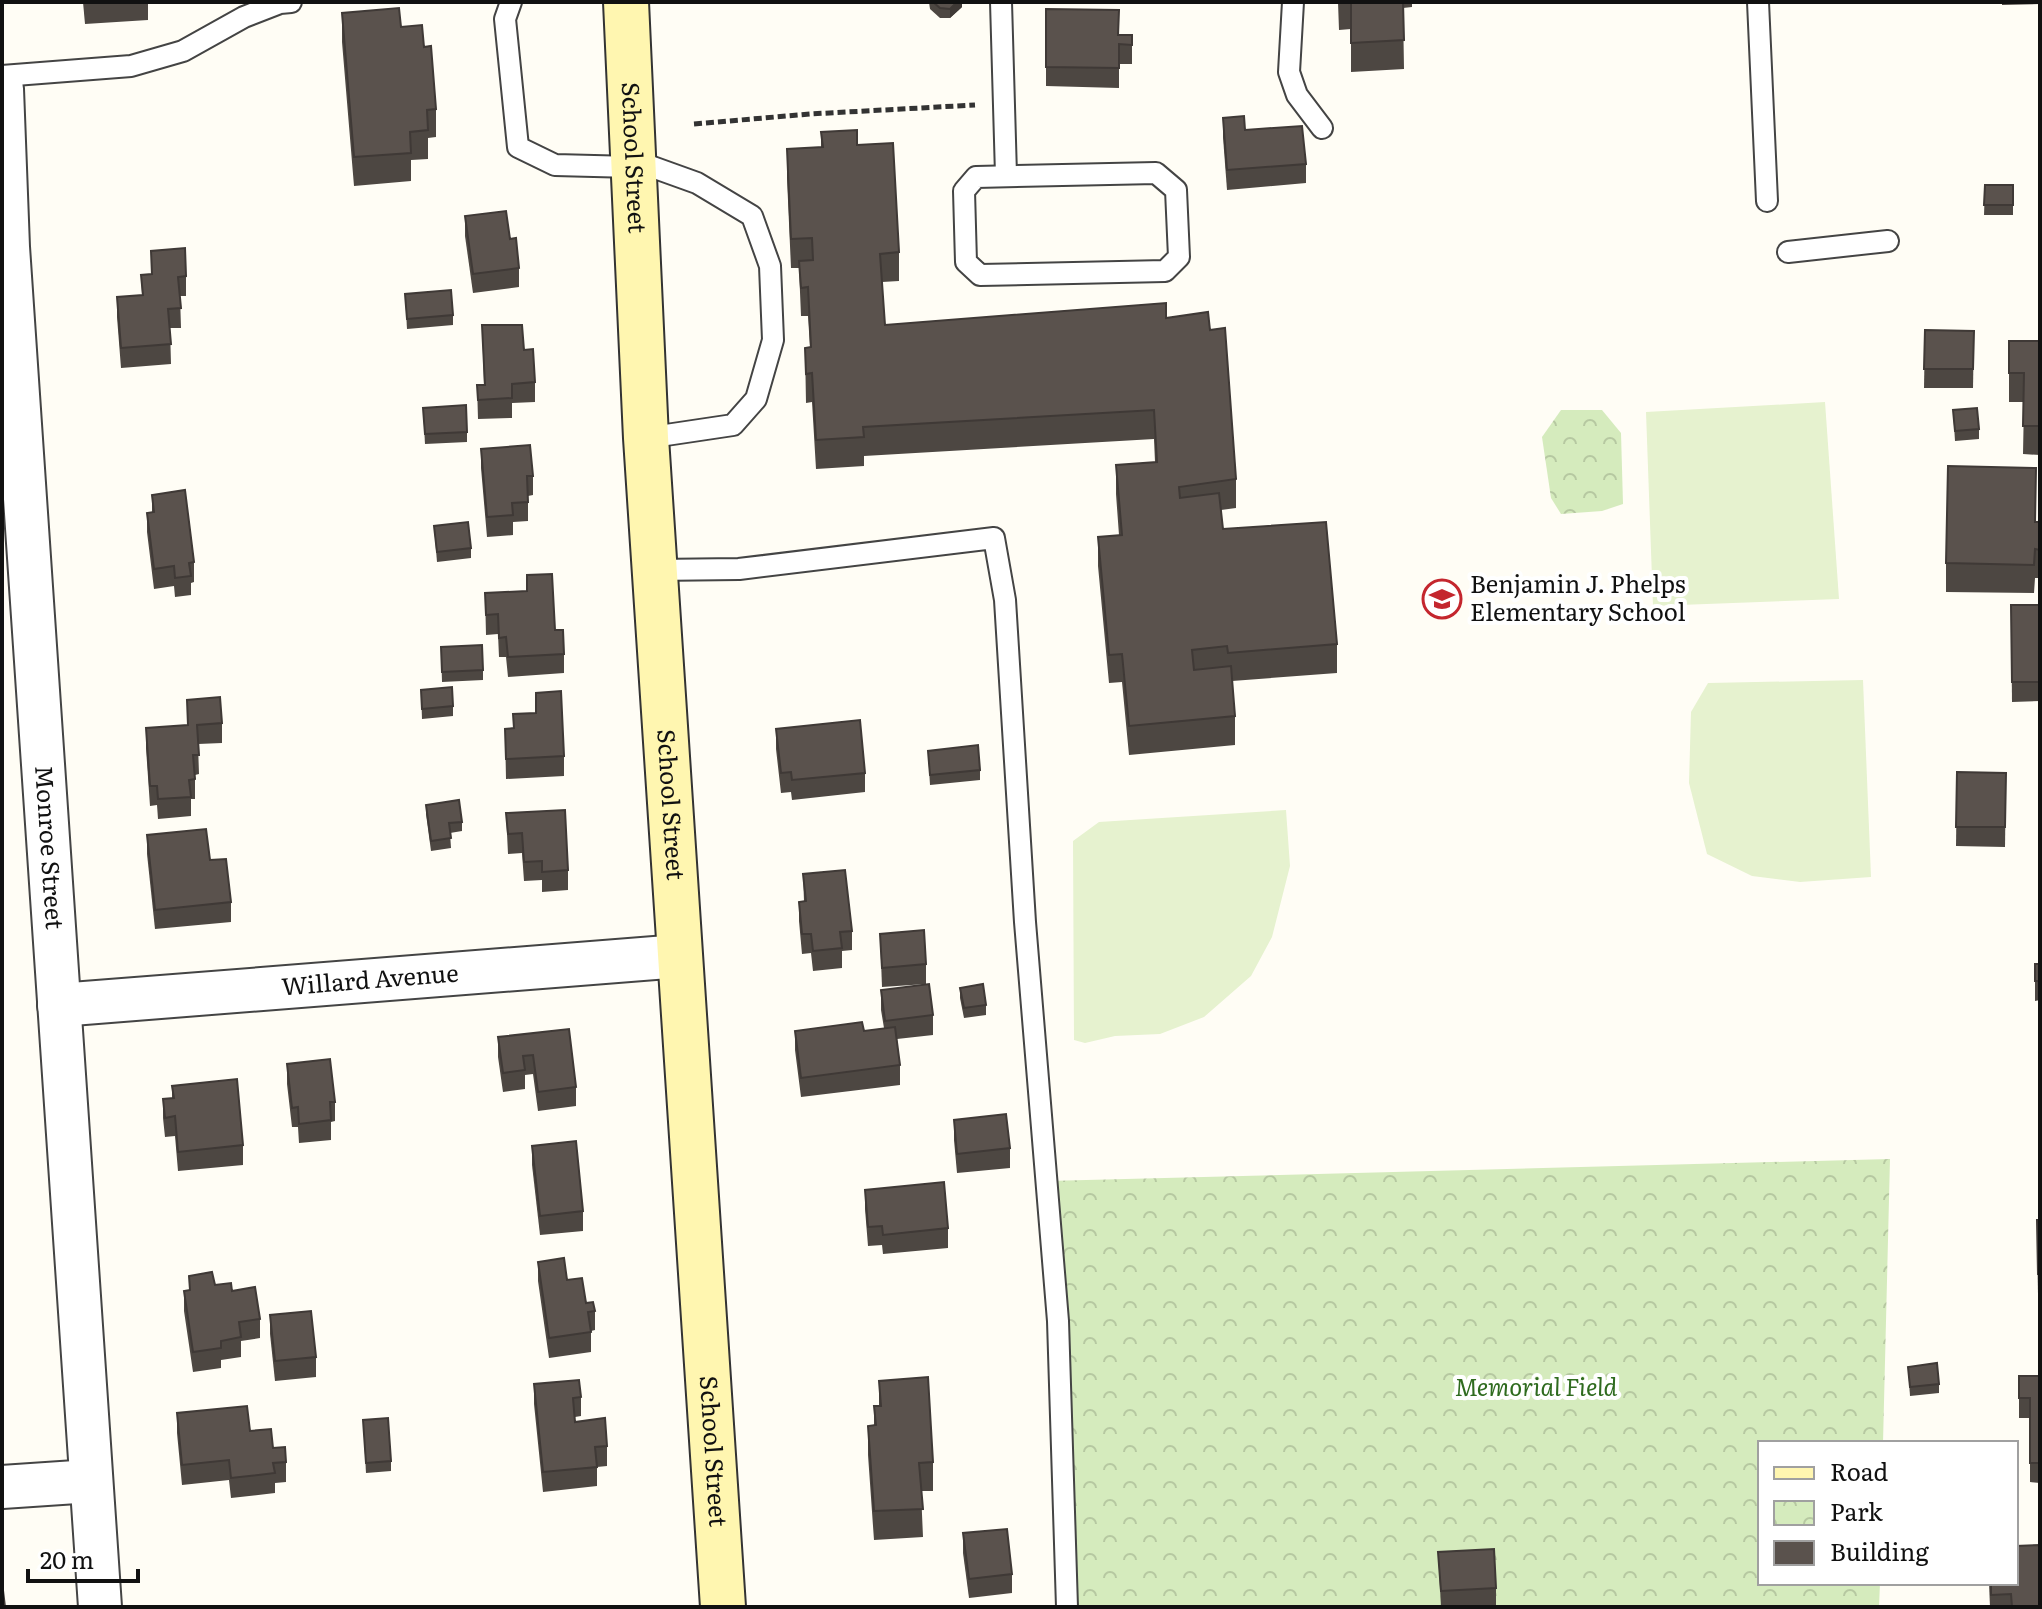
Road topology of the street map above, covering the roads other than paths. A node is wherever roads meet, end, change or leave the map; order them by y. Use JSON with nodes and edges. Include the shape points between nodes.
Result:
{"nodes":[{"id":1,"x":291,"y":2,"type":"edge"},
{"id":2,"x":511,"y":2,"type":"edge"},
{"id":3,"x":626,"y":2,"type":"edge"},
{"id":4,"x":1001,"y":2,"type":"edge"},
{"id":5,"x":1293,"y":2,"type":"edge"},
{"id":6,"x":1758,"y":2,"type":"edge"},
{"id":7,"x":2,"y":76,"type":"edge"},
{"id":8,"x":2,"y":89,"type":"edge"},
{"id":9,"x":1322,"y":128,"type":"dead end"},
{"id":10,"x":633,"y":164,"type":"junction"},
{"id":11,"x":1006,"y":175,"type":"junction"},
{"id":12,"x":1767,"y":201,"type":"dead end"},
{"id":13,"x":1888,"y":241,"type":"dead end"},
{"id":14,"x":1788,"y":252,"type":"dead end"},
{"id":15,"x":646,"y":438,"type":"junction"},
{"id":16,"x":655,"y":570,"type":"junction"},
{"id":17,"x":680,"y":956,"type":"junction"},
{"id":18,"x":59,"y":1005,"type":"junction"},
{"id":19,"x":91,"y":1481,"type":"junction"},
{"id":20,"x":2,"y":1487,"type":"edge"},
{"id":21,"x":100,"y":1607,"type":"edge"},
{"id":22,"x":723,"y":1607,"type":"edge"},
{"id":23,"x":1067,"y":1607,"type":"edge"}],
"edges":[{"from":1,"to":7,"type":"lane","via":[[244,17],[183,51],[131,66]]},
{"from":2,"to":10,"type":"lane","via":[[505,19],[518,147],[555,165]]},
{"from":3,"to":10,"type":"street","name":"School Street"},
{"from":4,"to":11,"type":"lane"},
{"from":5,"to":9,"type":"lane","via":[[1289,72],[1297,95]]},
{"from":6,"to":12,"type":"lane"},
{"from":8,"to":18,"type":"street","name":"Monroe Street"},
{"from":10,"to":15,"type":"street","name":"School Street"},
{"from":10,"to":15,"type":"lane","via":[[697,183],[752,216],[770,266],[773,340],[756,399],[733,425]]},
{"from":11,"to":11,"type":"lane","via":[[976,177],[964,191],[966,262],[980,275],[1165,271],[1179,257],[1176,190],[1156,173]]},
{"from":13,"to":14,"type":"lane"},
{"from":15,"to":16,"type":"street","name":"School Street"},
{"from":16,"to":17,"type":"street","name":"School Street"},
{"from":16,"to":23,"type":"lane","via":[[739,569],[994,538],[1005,600],[1058,1321]]},
{"from":17,"to":18,"type":"street","name":"Willard Avenue"},
{"from":17,"to":22,"type":"street","name":"School Street"},
{"from":18,"to":19,"type":"street","name":"Monroe Street"},
{"from":19,"to":20,"type":"street"},
{"from":19,"to":21,"type":"street","name":"Monroe Street"}]}
